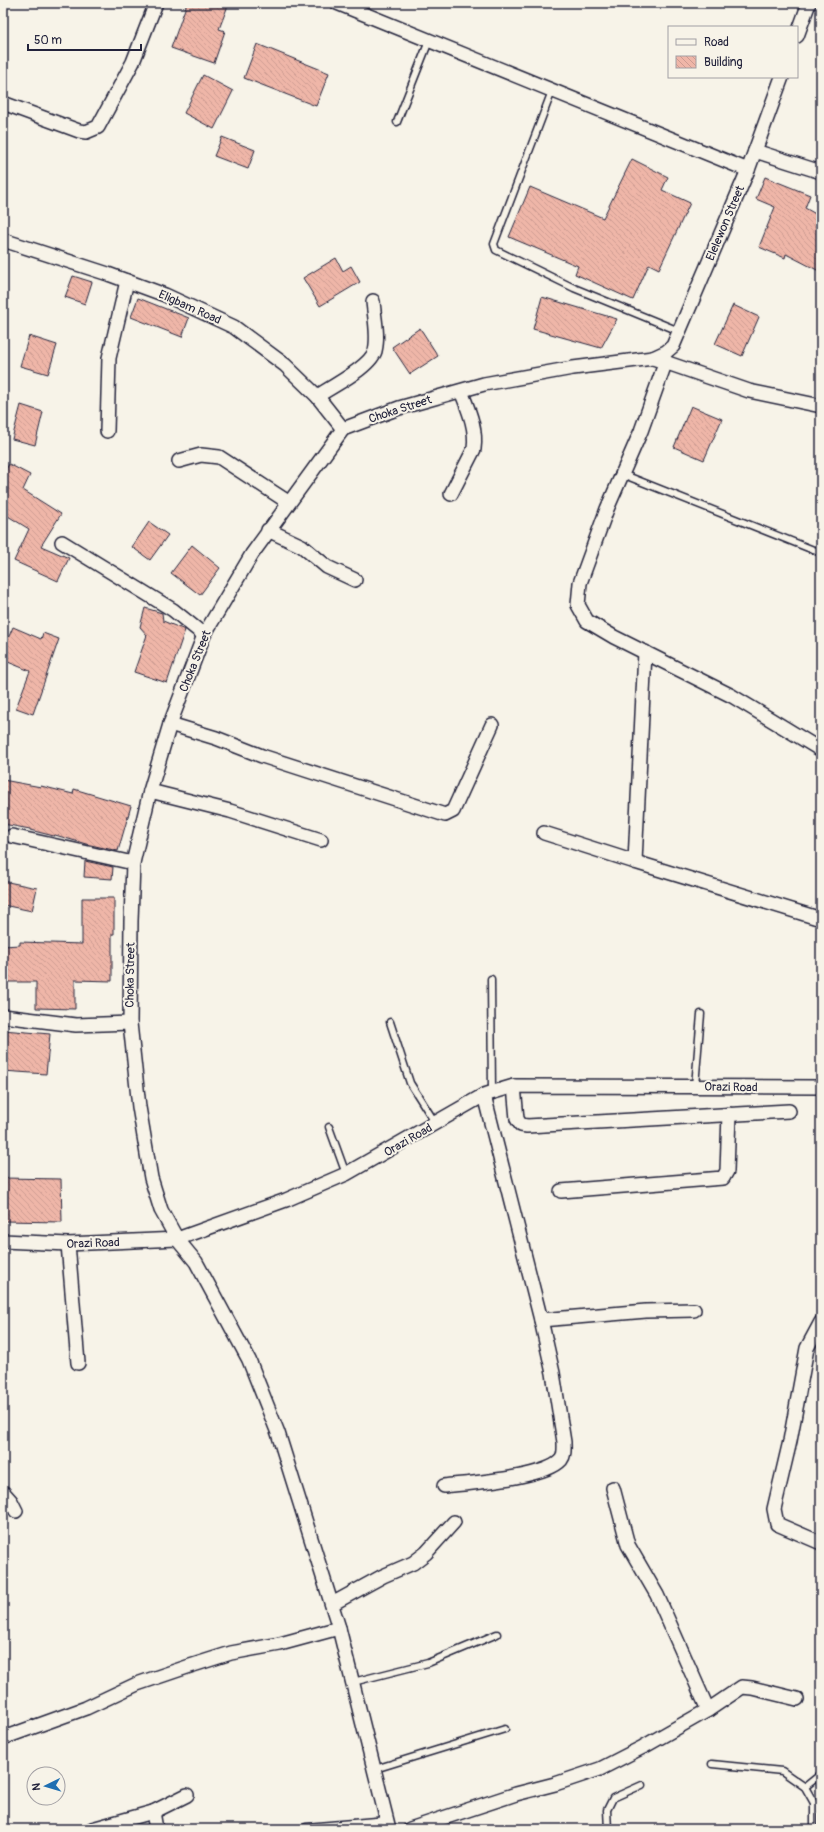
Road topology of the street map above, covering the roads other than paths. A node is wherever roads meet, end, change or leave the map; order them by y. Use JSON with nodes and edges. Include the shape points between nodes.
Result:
{"nodes":[{"id":1,"x":156,"y":3,"type":"edge"},
{"id":2,"x":337,"y":3,"type":"edge"},
{"id":3,"x":809,"y":3,"type":"edge"},
{"id":4,"x":798,"y":33,"type":"edge"},
{"id":5,"x":429,"y":40,"type":"junction"},
{"id":6,"x":782,"y":78,"type":"edge"},
{"id":7,"x":552,"y":91,"type":"junction"},
{"id":8,"x":3,"y":103,"type":"edge"},
{"id":9,"x":397,"y":122,"type":"dead end"},
{"id":10,"x":755,"y":151,"type":"junction"},
{"id":11,"x":748,"y":170,"type":"junction"},
{"id":12,"x":821,"y":172,"type":"edge"},
{"id":13,"x":3,"y":240,"type":"edge"},
{"id":14,"x":128,"y":281,"type":"junction"},
{"id":15,"x":372,"y":301,"type":"dead end"},
{"id":16,"x":679,"y":331,"type":"junction"},
{"id":17,"x":653,"y":358,"type":"junction"},
{"id":18,"x":666,"y":361,"type":"junction"},
{"id":19,"x":461,"y":391,"type":"junction"},
{"id":20,"x":317,"y":396,"type":"junction"},
{"id":21,"x":821,"y":406,"type":"edge"},
{"id":22,"x":343,"y":429,"type":"junction"},
{"id":23,"x":107,"y":431,"type":"dead end"},
{"id":24,"x":179,"y":461,"type":"dead end"},
{"id":25,"x":622,"y":474,"type":"junction"},
{"id":26,"x":451,"y":494,"type":"dead end"},
{"id":27,"x":288,"y":502,"type":"junction"},
{"id":28,"x":268,"y":530,"type":"junction"},
{"id":29,"x":62,"y":542,"type":"dead end"},
{"id":30,"x":821,"y":553,"type":"edge"},
{"id":31,"x":355,"y":580,"type":"dead end"},
{"id":32,"x":204,"y":635,"type":"junction"},
{"id":33,"x":645,"y":652,"type":"junction"},
{"id":34,"x":170,"y":724,"type":"junction"},
{"id":35,"x":492,"y":725,"type":"dead end"},
{"id":36,"x":821,"y":750,"type":"edge"},
{"id":37,"x":150,"y":791,"type":"junction"},
{"id":38,"x":544,"y":833,"type":"dead end"},
{"id":39,"x":12,"y":836,"type":"dead end"},
{"id":40,"x":321,"y":840,"type":"dead end"},
{"id":41,"x":635,"y":862,"type":"junction"},
{"id":42,"x":133,"y":863,"type":"junction"},
{"id":43,"x":821,"y":919,"type":"edge"},
{"id":44,"x":491,"y":979,"type":"dead end"},
{"id":45,"x":700,"y":1014,"type":"dead end"},
{"id":46,"x":3,"y":1016,"type":"edge"},
{"id":47,"x":390,"y":1022,"type":"dead end"},
{"id":48,"x":130,"y":1023,"type":"junction"},
{"id":49,"x":514,"y":1086,"type":"junction"},
{"id":50,"x":695,"y":1086,"type":"junction"},
{"id":51,"x":821,"y":1087,"type":"edge"},
{"id":52,"x":488,"y":1094,"type":"junction"},
{"id":53,"x":789,"y":1111,"type":"dead end"},
{"id":54,"x":729,"y":1114,"type":"junction"},
{"id":55,"x":436,"y":1124,"type":"junction"},
{"id":56,"x":329,"y":1127,"type":"dead end"},
{"id":57,"x":346,"y":1174,"type":"junction"},
{"id":58,"x":561,"y":1191,"type":"dead end"},
{"id":59,"x":177,"y":1240,"type":"junction"},
{"id":60,"x":3,"y":1241,"type":"edge"},
{"id":61,"x":68,"y":1244,"type":"junction"},
{"id":62,"x":694,"y":1310,"type":"dead end"},
{"id":63,"x":541,"y":1320,"type":"junction"},
{"id":64,"x":821,"y":1322,"type":"edge"},
{"id":65,"x":78,"y":1363,"type":"dead end"},
{"id":66,"x":444,"y":1486,"type":"dead end"},
{"id":67,"x":613,"y":1488,"type":"dead end"},
{"id":68,"x":3,"y":1492,"type":"edge"},
{"id":69,"x":16,"y":1511,"type":"dead end"},
{"id":70,"x":454,"y":1522,"type":"dead end"},
{"id":71,"x":821,"y":1543,"type":"edge"},
{"id":72,"x":332,"y":1604,"type":"junction"},
{"id":73,"x":339,"y":1628,"type":"junction"},
{"id":74,"x":497,"y":1634,"type":"dead end"},
{"id":75,"x":353,"y":1682,"type":"junction"},
{"id":76,"x":797,"y":1699,"type":"dead end"},
{"id":77,"x":708,"y":1710,"type":"junction"},
{"id":78,"x":505,"y":1729,"type":"dead end"},
{"id":79,"x":3,"y":1738,"type":"edge"},
{"id":80,"x":712,"y":1764,"type":"dead end"},
{"id":81,"x":375,"y":1769,"type":"junction"},
{"id":82,"x":821,"y":1774,"type":"edge"},
{"id":83,"x":642,"y":1785,"type":"dead end"},
{"id":84,"x":805,"y":1787,"type":"junction"},
{"id":85,"x":188,"y":1795,"type":"dead end"},
{"id":86,"x":154,"y":1812,"type":"junction"},
{"id":87,"x":388,"y":1824,"type":"edge"},
{"id":88,"x":306,"y":1827,"type":"dead end"},
{"id":89,"x":92,"y":1829,"type":"edge"},
{"id":90,"x":156,"y":1829,"type":"edge"},
{"id":91,"x":410,"y":1829,"type":"edge"},
{"id":92,"x":608,"y":1829,"type":"edge"},
{"id":93,"x":814,"y":1829,"type":"edge"}],
"edges":[{"from":1,"to":8,"type":"street","via":[[133,62],[98,127],[79,131]]},
{"from":2,"to":5,"type":"street"},
{"from":3,"to":4,"type":"street"},
{"from":5,"to":7,"type":"street"},
{"from":5,"to":9,"type":"lane"},
{"from":6,"to":10,"type":"street","name":"Elelewon Street"},
{"from":7,"to":11,"type":"street"},
{"from":7,"to":16,"type":"lane","via":[[494,248],[574,288]]},
{"from":10,"to":11,"type":"street","name":"Elelewon Street"},
{"from":10,"to":12,"type":"street"},
{"from":11,"to":16,"type":"street","name":"Elelewon Street"},
{"from":13,"to":14,"type":"street","name":"Eligbam Road"},
{"from":14,"to":20,"type":"street","name":"Eligbam Road","via":[[190,306],[234,328],[285,365]]},
{"from":14,"to":23,"type":"street","via":[[109,358]]},
{"from":15,"to":20,"type":"street","via":[[376,333],[375,352],[363,366]]},
{"from":16,"to":17,"type":"street","name":"Elelewon Street","via":[[673,346]]},
{"from":17,"to":18,"type":"street"},
{"from":17,"to":19,"type":"street","name":"Choka Street","via":[[573,368],[484,384]]},
{"from":18,"to":21,"type":"street","via":[[749,391]]},
{"from":18,"to":25,"type":"street","via":[[641,431]]},
{"from":19,"to":22,"type":"street","name":"Choka Street","via":[[399,408]]},
{"from":19,"to":26,"type":"street","via":[[471,419],[475,441],[474,449]]},
{"from":20,"to":22,"type":"street","name":"Eligbam Road"},
{"from":22,"to":27,"type":"street","name":"Choka Street"},
{"from":24,"to":27,"type":"street","via":[[201,455],[219,457]]},
{"from":25,"to":30,"type":"lane"},
{"from":25,"to":33,"type":"street","via":[[580,583],[578,605],[587,621]]},
{"from":27,"to":28,"type":"street","name":"Choka Street"},
{"from":28,"to":31,"type":"street","via":[[302,546],[327,567]]},
{"from":28,"to":32,"type":"street","name":"Choka Street"},
{"from":29,"to":32,"type":"street","via":[[173,610]]},
{"from":32,"to":34,"type":"street","name":"Choka Street"},
{"from":33,"to":36,"type":"street","via":[[732,696]]},
{"from":33,"to":41,"type":"street"},
{"from":34,"to":35,"type":"street","via":[[445,815],[453,811]]},
{"from":34,"to":37,"type":"street","name":"Choka Street"},
{"from":37,"to":40,"type":"street","via":[[230,811]]},
{"from":37,"to":42,"type":"street","name":"Choka Street"},
{"from":38,"to":41,"type":"street"},
{"from":39,"to":42,"type":"street"},
{"from":41,"to":43,"type":"street"},
{"from":42,"to":48,"type":"street","name":"Choka Street"},
{"from":44,"to":52,"type":"lane"},
{"from":45,"to":50,"type":"lane"},
{"from":46,"to":48,"type":"street","via":[[76,1025]]},
{"from":47,"to":55,"type":"lane","via":[[410,1083]]},
{"from":48,"to":59,"type":"street","name":"Choka Street","via":[[139,1107],[151,1178],[161,1210]]},
{"from":49,"to":50,"type":"street","name":"Orazi Road"},
{"from":49,"to":52,"type":"street","name":"Orazi Road"},
{"from":49,"to":54,"type":"street","via":[[517,1119],[520,1125],[527,1126]]},
{"from":50,"to":51,"type":"street","name":"Orazi Road"},
{"from":52,"to":55,"type":"street","name":"Orazi Road"},
{"from":52,"to":63,"type":"street"},
{"from":53,"to":54,"type":"street"},
{"from":54,"to":58,"type":"street","via":[[727,1171],[723,1178]]},
{"from":55,"to":57,"type":"street","name":"Orazi Road"},
{"from":56,"to":57,"type":"lane"},
{"from":57,"to":59,"type":"street","name":"Orazi Road","via":[[286,1200]]},
{"from":59,"to":61,"type":"street","name":"Orazi Road"},
{"from":59,"to":72,"type":"street","name":"Choka Street","via":[[196,1262],[213,1290],[249,1360],[278,1433]]},
{"from":60,"to":61,"type":"street","name":"Orazi Road"},
{"from":61,"to":65,"type":"street"},
{"from":62,"to":63,"type":"street","via":[[646,1311]]},
{"from":63,"to":66,"type":"street","via":[[564,1442],[561,1460],[552,1467],[523,1476]]},
{"from":64,"to":71,"type":"street","via":[[807,1348],[790,1441],[774,1509],[777,1524]]},
{"from":67,"to":77,"type":"street","via":[[628,1545],[657,1595]]},
{"from":68,"to":69,"type":"street","via":[[11,1500]]},
{"from":70,"to":72,"type":"street","via":[[426,1554]]},
{"from":72,"to":73,"type":"street","name":"Choka Street"},
{"from":73,"to":75,"type":"street","name":"Choka Street"},
{"from":73,"to":79,"type":"street","via":[[280,1644],[232,1653],[187,1667],[137,1684],[86,1708]]},
{"from":74,"to":75,"type":"lane","via":[[412,1668]]},
{"from":75,"to":81,"type":"street","name":"Choka Street"},
{"from":76,"to":77,"type":"street","via":[[742,1687]]},
{"from":77,"to":91,"type":"street","via":[[600,1768]]},
{"from":78,"to":81,"type":"lane"},
{"from":80,"to":84,"type":"lane","via":[[782,1771]]},
{"from":81,"to":87,"type":"street","name":"Choka Street"},
{"from":82,"to":84,"type":"lane"},
{"from":83,"to":92,"type":"lane","via":[[613,1798],[607,1810]]},
{"from":84,"to":93,"type":"lane","via":[[814,1804]]},
{"from":85,"to":86,"type":"street"},
{"from":86,"to":89,"type":"street"},
{"from":86,"to":90,"type":"street"},
{"from":87,"to":88,"type":"lane"}]}
